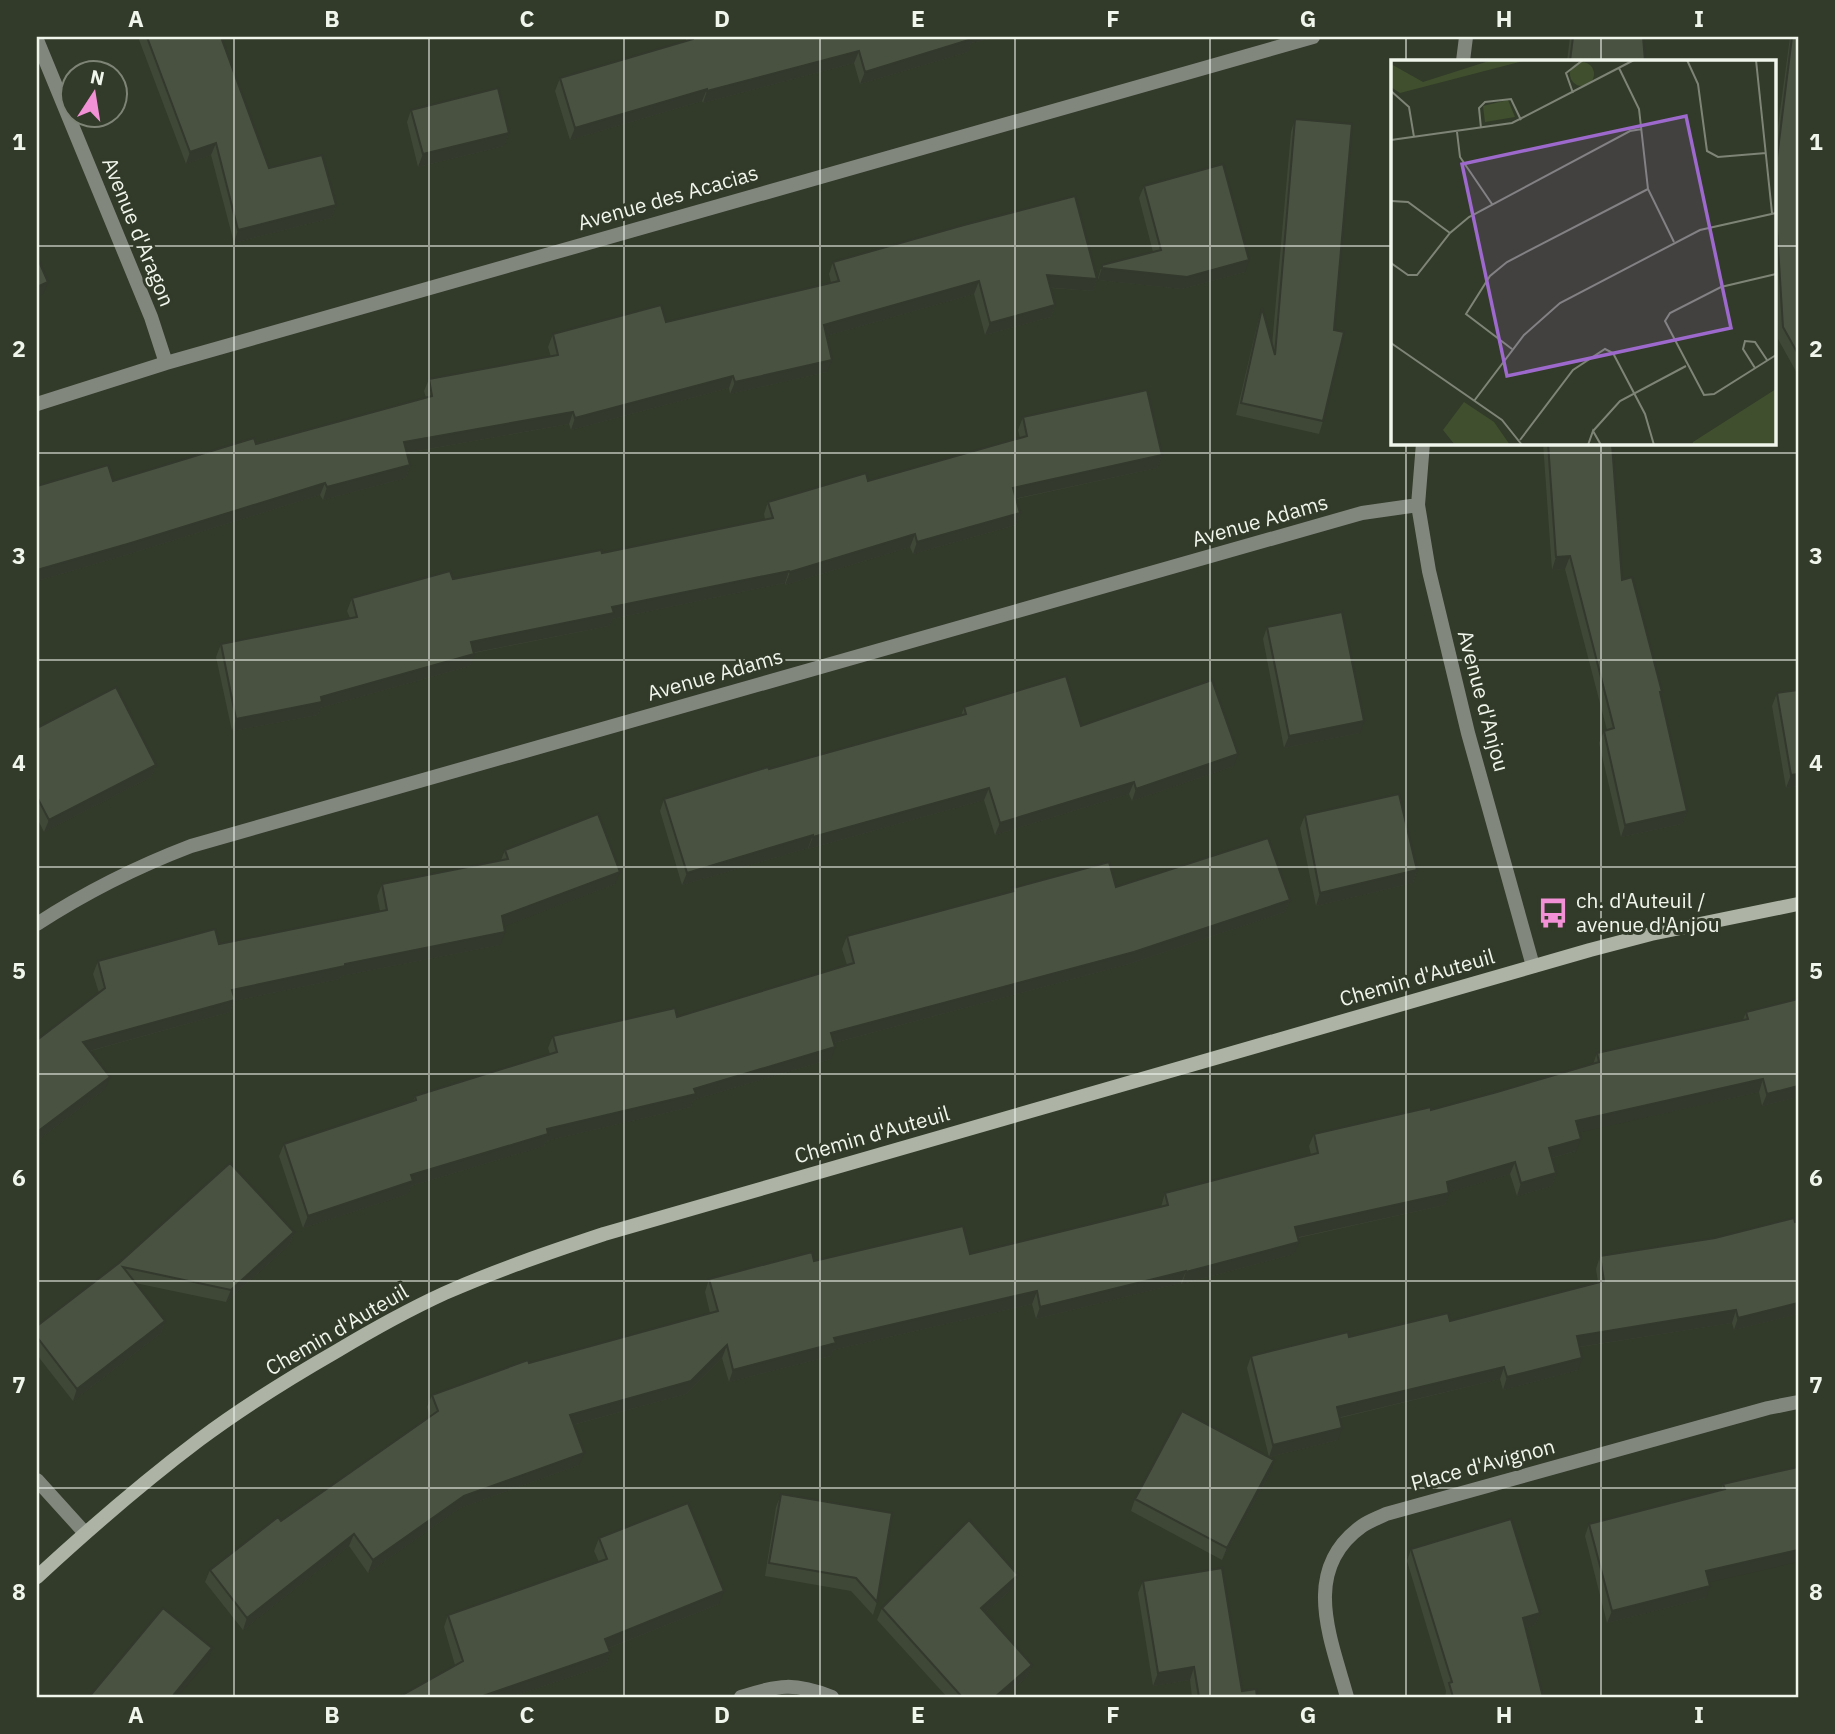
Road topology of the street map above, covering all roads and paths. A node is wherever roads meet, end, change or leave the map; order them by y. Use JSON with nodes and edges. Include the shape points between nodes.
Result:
{"nodes":[{"id":1,"x":1313,"y":37,"type":"edge"},
{"id":2,"x":1466,"y":37,"type":"edge"},
{"id":3,"x":37,"y":40,"type":"edge"},
{"id":4,"x":1463,"y":60,"type":"edge"},
{"id":5,"x":166,"y":363,"type":"junction"},
{"id":6,"x":37,"y":404,"type":"edge"},
{"id":7,"x":1423,"y":444,"type":"edge"},
{"id":8,"x":1418,"y":505,"type":"junction"},
{"id":9,"x":1798,"y":904,"type":"edge"},
{"id":10,"x":37,"y":924,"type":"edge"},
{"id":11,"x":1533,"y":966,"type":"junction"},
{"id":12,"x":1798,"y":1402,"type":"edge"},
{"id":13,"x":37,"y":1480,"type":"edge"},
{"id":14,"x":85,"y":1533,"type":"junction"},
{"id":15,"x":37,"y":1577,"type":"edge"},
{"id":16,"x":741,"y":1697,"type":"edge"},
{"id":17,"x":832,"y":1697,"type":"edge"},
{"id":18,"x":1347,"y":1697,"type":"edge"}],
"edges":[{"from":1,"to":5,"type":"street","name":"Avenue des Acacias"},
{"from":2,"to":4,"type":"street"},
{"from":3,"to":5,"type":"street","name":"Avenue d'Aragon"},
{"from":5,"to":6,"type":"street","name":"Avenue des Acacias"},
{"from":7,"to":8,"type":"street","name":"Avenue d'Anjou"},
{"from":8,"to":10,"type":"street","name":"Avenue Adams","via":[[1362,513],[191,846],[119,876]]},
{"from":8,"to":11,"type":"street","name":"Avenue d'Anjou","via":[[1468,733]]},
{"from":9,"to":11,"type":"street","name":"Chemin d'Auteuil","via":[[1651,934]]},
{"from":11,"to":14,"type":"street","name":"Chemin d'Auteuil","via":[[541,1255],[444,1294],[313,1365],[200,1440]]},
{"from":12,"to":18,"type":"street","name":"Place d'Avignon","via":[[1386,1514],[1362,1526],[1343,1543],[1329,1566],[1323,1594],[1325,1620]]},
{"from":13,"to":14,"type":"street"},
{"from":14,"to":15,"type":"street","name":"Chemin d'Auteuil"},
{"from":16,"to":17,"type":"street","via":[[792,1686]]}]}
